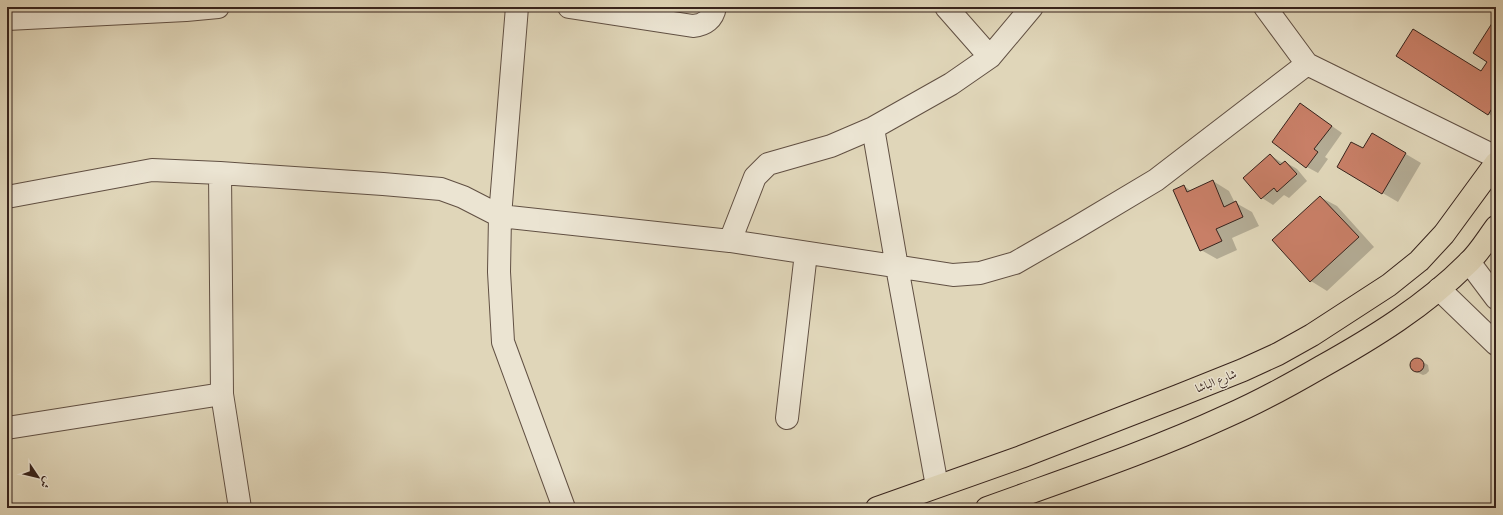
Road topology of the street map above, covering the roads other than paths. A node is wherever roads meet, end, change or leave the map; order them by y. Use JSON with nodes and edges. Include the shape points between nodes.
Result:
{"nodes":[{"id":1,"x":218,"y":7,"type":"edge"},
{"id":2,"x":517,"y":7,"type":"edge"},
{"id":3,"x":569,"y":7,"type":"edge"},
{"id":4,"x":715,"y":7,"type":"edge"},
{"id":5,"x":946,"y":7,"type":"edge"},
{"id":6,"x":1032,"y":7,"type":"edge"},
{"id":7,"x":1265,"y":7,"type":"edge"},
{"id":8,"x":187,"y":9,"type":"edge"},
{"id":9,"x":7,"y":19,"type":"edge"},
{"id":10,"x":990,"y":57,"type":"junction"},
{"id":11,"x":1307,"y":64,"type":"junction"},
{"id":12,"x":873,"y":128,"type":"junction"},
{"id":13,"x":1496,"y":157,"type":"edge"},
{"id":14,"x":1496,"y":164,"type":"edge"},
{"id":15,"x":220,"y":173,"type":"junction"},
{"id":16,"x":7,"y":197,"type":"edge"},
{"id":17,"x":500,"y":216,"type":"junction"},
{"id":18,"x":1496,"y":227,"type":"edge"},
{"id":19,"x":730,"y":241,"type":"junction"},
{"id":20,"x":806,"y":253,"type":"junction"},
{"id":21,"x":1469,"y":262,"type":"junction"},
{"id":22,"x":897,"y":267,"type":"junction"},
{"id":23,"x":1440,"y":289,"type":"junction"},
{"id":24,"x":1496,"y":298,"type":"edge"},
{"id":25,"x":1496,"y":344,"type":"edge"},
{"id":26,"x":222,"y":394,"type":"junction"},
{"id":27,"x":787,"y":418,"type":"dead end"},
{"id":28,"x":7,"y":428,"type":"edge"},
{"id":29,"x":937,"y":486,"type":"junction"},
{"id":30,"x":240,"y":508,"type":"edge"},
{"id":31,"x":564,"y":508,"type":"edge"},
{"id":32,"x":877,"y":508,"type":"edge"},
{"id":33,"x":987,"y":508,"type":"edge"}],
"edges":[{"from":1,"to":8,"type":"street"},
{"from":2,"to":17,"type":"street"},
{"from":3,"to":4,"type":"street","via":[[693,26],[706,23]]},
{"from":5,"to":10,"type":"street"},
{"from":6,"to":10,"type":"street"},
{"from":7,"to":11,"type":"street"},
{"from":8,"to":9,"type":"street"},
{"from":10,"to":12,"type":"street","via":[[951,84]]},
{"from":11,"to":13,"type":"street"},
{"from":11,"to":22,"type":"street","via":[[1156,180],[1015,263],[980,273],[953,275]]},
{"from":12,"to":19,"type":"street","via":[[832,146],[768,164],[755,177]]},
{"from":12,"to":22,"type":"street"},
{"from":14,"to":29,"type":"main road","name":"شارع الباشا","via":[[1444,234],[1419,261],[1389,285],[1312,335],[1243,370],[1028,454]]},
{"from":15,"to":16,"type":"street","via":[[152,170]]},
{"from":15,"to":17,"type":"street","via":[[441,189]]},
{"from":15,"to":26,"type":"street"},
{"from":17,"to":19,"type":"street"},
{"from":17,"to":31,"type":"street","via":[[499,272],[503,342]]},
{"from":18,"to":21,"type":"main road"},
{"from":19,"to":20,"type":"street"},
{"from":20,"to":22,"type":"street"},
{"from":20,"to":27,"type":"street"},
{"from":21,"to":23,"type":"main road"},
{"from":21,"to":24,"type":"street"},
{"from":22,"to":29,"type":"street"},
{"from":23,"to":25,"type":"street"},
{"from":23,"to":33,"type":"main road","via":[[1342,356],[1227,416],[1162,444]]},
{"from":26,"to":28,"type":"street"},
{"from":26,"to":30,"type":"street"},
{"from":29,"to":32,"type":"main road","name":"شارع الباشا"}]}
